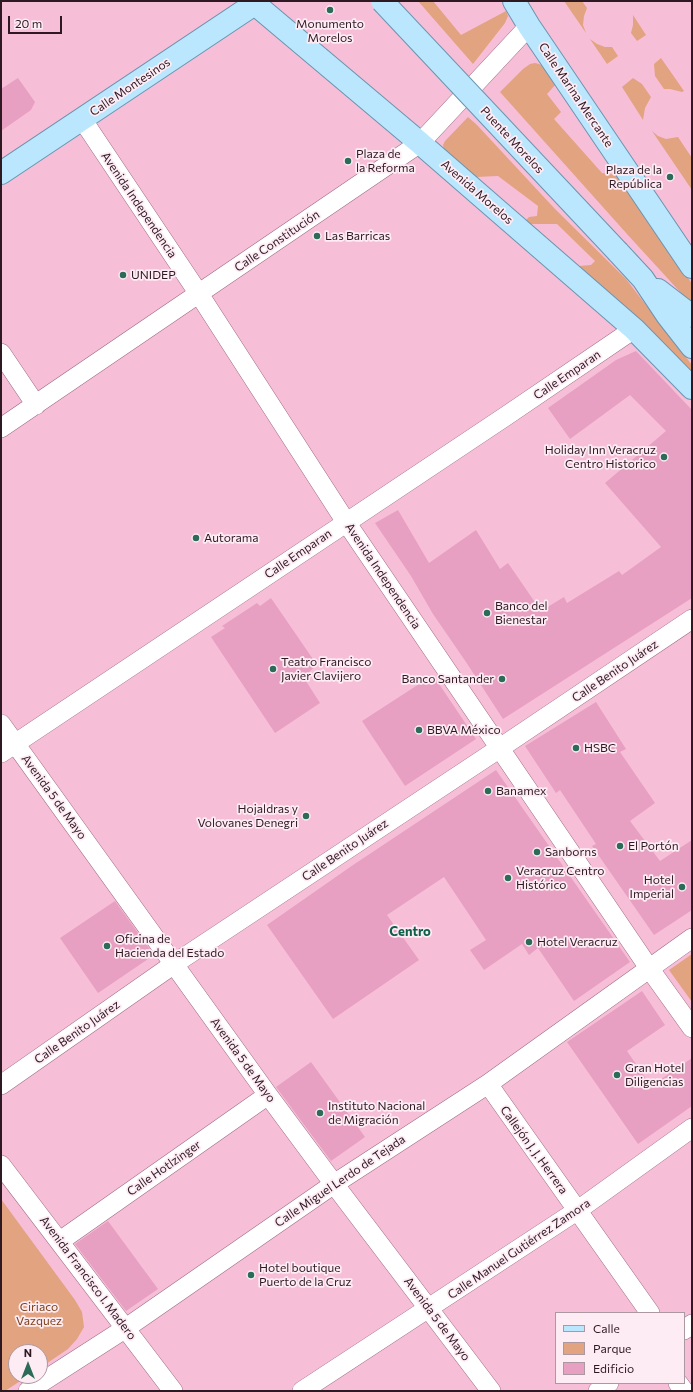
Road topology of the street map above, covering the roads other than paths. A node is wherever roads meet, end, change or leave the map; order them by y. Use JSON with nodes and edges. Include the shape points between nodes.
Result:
{"nodes":[{"id":1,"x":382,"y":1,"type":"edge"},
{"id":2,"x":514,"y":1,"type":"edge"},
{"id":3,"x":257,"y":3,"type":"edge"},
{"id":4,"x":529,"y":26,"type":"junction"},
{"id":5,"x":82,"y":119,"type":"junction"},
{"id":6,"x":420,"y":143,"type":"junction"},
{"id":7,"x":1,"y":173,"type":"edge"},
{"id":8,"x":692,"y":267,"type":"edge"},
{"id":9,"x":643,"y":279,"type":"junction"},
{"id":10,"x":199,"y":294,"type":"junction"},
{"id":11,"x":692,"y":316,"type":"edge"},
{"id":12,"x":634,"y":329,"type":"junction"},
{"id":13,"x":692,"y":347,"type":"edge"},
{"id":14,"x":1,"y":353,"type":"edge"},
{"id":15,"x":692,"y":388,"type":"edge"},
{"id":16,"x":36,"y":405,"type":"junction"},
{"id":17,"x":1,"y":428,"type":"edge"},
{"id":18,"x":346,"y":522,"type":"junction"},
{"id":19,"x":692,"y":619,"type":"edge"},
{"id":20,"x":1,"y":724,"type":"edge"},
{"id":21,"x":8,"y":748,"type":"edge"},
{"id":22,"x":500,"y":748,"type":"junction"},
{"id":23,"x":692,"y":938,"type":"edge"},
{"id":24,"x":174,"y":964,"type":"junction"},
{"id":25,"x":649,"y":968,"type":"junction"},
{"id":26,"x":692,"y":1028,"type":"edge"},
{"id":27,"x":488,"y":1084,"type":"junction"},
{"id":28,"x":1,"y":1085,"type":"edge"},
{"id":29,"x":268,"y":1094,"type":"junction"},
{"id":30,"x":692,"y":1128,"type":"edge"},
{"id":31,"x":1,"y":1165,"type":"edge"},
{"id":32,"x":334,"y":1184,"type":"junction"},
{"id":33,"x":578,"y":1210,"type":"junction"},
{"id":34,"x":60,"y":1241,"type":"junction"},
{"id":35,"x":429,"y":1308,"type":"junction"},
{"id":36,"x":649,"y":1312,"type":"edge"},
{"id":37,"x":126,"y":1328,"type":"junction"},
{"id":38,"x":608,"y":1384,"type":"edge"},
{"id":39,"x":28,"y":1391,"type":"edge"},
{"id":40,"x":173,"y":1391,"type":"edge"},
{"id":41,"x":302,"y":1391,"type":"edge"},
{"id":42,"x":491,"y":1391,"type":"edge"},
{"id":43,"x":598,"y":1391,"type":"edge"}],
"edges":[{"from":1,"to":9,"type":"main road","name":"Puente Morelos","bridge":true},
{"from":2,"to":4,"type":"main road","name":"Calle Marina Mercante"},
{"from":3,"to":5,"type":"main road","name":"Calle Montesinos"},
{"from":3,"to":6,"type":"main road","name":"Avenida Morelos"},
{"from":4,"to":6,"type":"street","name":"Calle Constitución"},
{"from":4,"to":8,"type":"main road","name":"Calle Marina Mercante"},
{"from":5,"to":7,"type":"main road","name":"Calle Montesinos"},
{"from":5,"to":10,"type":"street","name":"Avenida Independencia"},
{"from":6,"to":10,"type":"street","name":"Calle Constitución"},
{"from":6,"to":12,"type":"main road","name":"Avenida Morelos"},
{"from":9,"to":11,"type":"main road"},
{"from":9,"to":13,"type":"main road"},
{"from":10,"to":16,"type":"street","name":"Calle Constitución"},
{"from":10,"to":18,"type":"street","name":"Avenida Independencia"},
{"from":12,"to":15,"type":"main road","name":"Avenida Morelos"},
{"from":12,"to":18,"type":"street","name":"Calle Emparan"},
{"from":14,"to":16,"type":"street"},
{"from":16,"to":17,"type":"street","name":"Calle Constitución"},
{"from":18,"to":21,"type":"street","name":"Calle Emparan"},
{"from":18,"to":22,"type":"street","name":"Avenida Independencia"},
{"from":19,"to":22,"type":"street","name":"Calle Benito Juárez"},
{"from":20,"to":21,"type":"street","name":"Avenida 5 de Mayo"},
{"from":21,"to":24,"type":"street","name":"Avenida 5 de Mayo"},
{"from":22,"to":24,"type":"street","name":"Calle Benito Juárez"},
{"from":22,"to":25,"type":"street","name":"Avenida Independencia"},
{"from":23,"to":25,"type":"street","name":"Calle Miguel Lerdo de Tejada"},
{"from":24,"to":28,"type":"street","name":"Calle Benito Juárez"},
{"from":24,"to":29,"type":"street","name":"Avenida 5 de Mayo"},
{"from":25,"to":26,"type":"street","name":"Avenida Independencia"},
{"from":25,"to":27,"type":"street","name":"Calle Miguel Lerdo de Tejada"},
{"from":27,"to":32,"type":"street","name":"Calle Miguel Lerdo de Tejada"},
{"from":27,"to":33,"type":"street","name":"Callejón J. J. Herrera"},
{"from":29,"to":32,"type":"street","name":"Avenida 5 de Mayo"},
{"from":29,"to":34,"type":"street","name":"Calle Hotlzinger"},
{"from":30,"to":33,"type":"street","name":"Calle Manuel Gutiérrez Zamora"},
{"from":31,"to":34,"type":"street","name":"Avenida Francisco I. Madero"},
{"from":32,"to":35,"type":"street","name":"Avenida 5 de Mayo"},
{"from":32,"to":37,"type":"street","name":"Calle Miguel Lerdo de Tejada"},
{"from":33,"to":35,"type":"street","name":"Calle Manuel Gutiérrez Zamora"},
{"from":33,"to":36,"type":"street","name":"Callejón J. J. Herrera"},
{"from":34,"to":37,"type":"street","name":"Avenida Francisco I. Madero"},
{"from":35,"to":41,"type":"street","name":"Calle Manuel Gutiérrez Zamora"},
{"from":35,"to":42,"type":"street","name":"Avenida 5 de Mayo"},
{"from":37,"to":39,"type":"street","name":"Calle Miguel Lerdo de Tejada"},
{"from":37,"to":40,"type":"street","name":"Avenida Francisco I. Madero"},
{"from":38,"to":43,"type":"street"}]}
